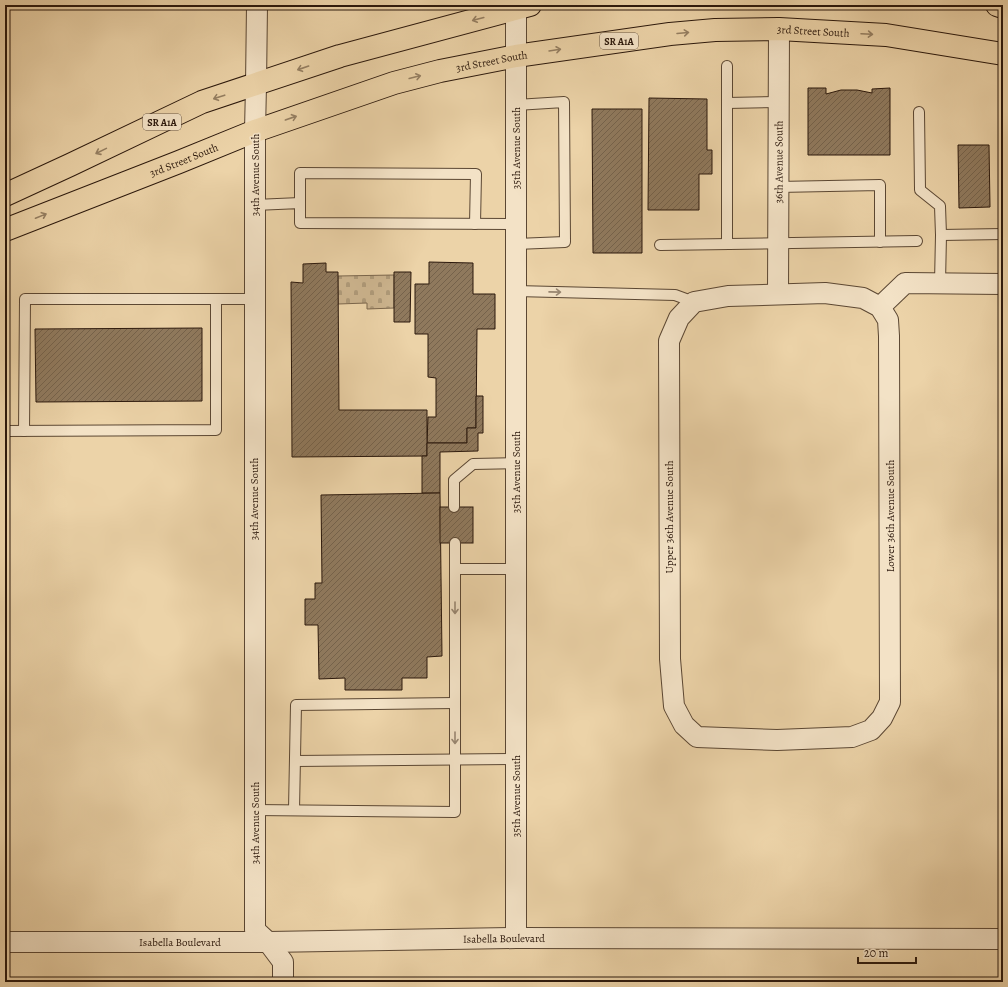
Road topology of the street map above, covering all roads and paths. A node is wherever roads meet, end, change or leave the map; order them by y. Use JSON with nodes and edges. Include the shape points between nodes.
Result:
{"nodes":[{"id":1,"x":256,"y":5,"type":"edge"},
{"id":2,"x":997,"y":5,"type":"edge"},
{"id":3,"x":520,"y":7,"type":"edge"},
{"id":4,"x":1003,"y":7,"type":"edge"},
{"id":5,"x":779,"y":29,"type":"junction"},
{"id":6,"x":1003,"y":54,"type":"edge"},
{"id":7,"x":516,"y":56,"type":"junction"},
{"id":8,"x":726,"y":66,"type":"dead end"},
{"id":9,"x":256,"y":85,"type":"junction"},
{"id":10,"x":779,"y":102,"type":"junction"},
{"id":11,"x":727,"y":103,"type":"junction"},
{"id":12,"x":516,"y":105,"type":"junction"},
{"id":13,"x":919,"y":112,"type":"dead end"},
{"id":14,"x":255,"y":130,"type":"junction"},
{"id":15,"x":778,"y":187,"type":"junction"},
{"id":16,"x":5,"y":195,"type":"edge"},
{"id":17,"x":300,"y":203,"type":"junction"},
{"id":18,"x":254,"y":204,"type":"junction"},
{"id":19,"x":475,"y":224,"type":"junction"},
{"id":20,"x":516,"y":224,"type":"junction"},
{"id":21,"x":5,"y":230,"type":"edge"},
{"id":22,"x":1003,"y":234,"type":"edge"},
{"id":23,"x":941,"y":235,"type":"junction"},
{"id":24,"x":917,"y":241,"type":"dead end"},
{"id":25,"x":880,"y":242,"type":"junction"},
{"id":26,"x":516,"y":244,"type":"junction"},
{"id":27,"x":727,"y":244,"type":"junction"},
{"id":28,"x":778,"y":244,"type":"junction"},
{"id":29,"x":660,"y":245,"type":"dead end"},
{"id":30,"x":940,"y":283,"type":"junction"},
{"id":31,"x":1003,"y":284,"type":"edge"},
{"id":32,"x":516,"y":291,"type":"junction"},
{"id":33,"x":778,"y":294,"type":"junction"},
{"id":34,"x":216,"y":299,"type":"junction"},
{"id":35,"x":254,"y":299,"type":"junction"},
{"id":36,"x":694,"y":302,"type":"junction"},
{"id":37,"x":880,"y":307,"type":"junction"},
{"id":38,"x":5,"y":431,"type":"edge"},
{"id":39,"x":24,"y":431,"type":"junction"},
{"id":40,"x":516,"y":463,"type":"junction"},
{"id":41,"x":454,"y":507,"type":"dead end"},
{"id":42,"x":454,"y":543,"type":"dead end"},
{"id":43,"x":455,"y":569,"type":"junction"},
{"id":44,"x":516,"y":569,"type":"junction"},
{"id":45,"x":455,"y":704,"type":"junction"},
{"id":46,"x":777,"y":740,"type":"joint"},
{"id":47,"x":455,"y":759,"type":"junction"},
{"id":48,"x":516,"y":759,"type":"junction"},
{"id":49,"x":295,"y":760,"type":"junction"},
{"id":50,"x":254,"y":810,"type":"junction"},
{"id":51,"x":294,"y":810,"type":"junction"},
{"id":52,"x":516,"y":938,"type":"junction"},
{"id":53,"x":1003,"y":939,"type":"edge"},
{"id":54,"x":5,"y":942,"type":"edge"},
{"id":55,"x":268,"y":942,"type":"junction"},
{"id":56,"x":283,"y":982,"type":"edge"}],
"edges":[{"from":1,"to":9,"type":"street","name":"34th Avenue South"},
{"from":2,"to":4,"type":"main road"},
{"from":3,"to":7,"type":"street","name":"35th Avenue South"},
{"from":3,"to":9,"type":"main road","number":"SR A1A","one_way":true,"via":[[340,56]]},
{"from":5,"to":6,"type":"main road","name":"3rd Street South","number":"SR A1A","one_way":true,"via":[[886,35]]},
{"from":7,"to":5,"type":"main road","name":"3rd Street South","number":"SR A1A","one_way":true,"via":[[670,34]]},
{"from":5,"to":10,"type":"street","name":"36th Avenue South"},
{"from":7,"to":12,"type":"street","name":"35th Avenue South"},
{"from":14,"to":7,"type":"main road","name":"3rd Street South","number":"SR A1A","one_way":true,"via":[[394,83]]},
{"from":8,"to":11,"type":"lane"},
{"from":9,"to":14,"type":"street","name":"34th Avenue South"},
{"from":9,"to":16,"type":"main road","number":"SR A1A","one_way":true,"via":[[202,102]]},
{"from":10,"to":11,"type":"lane"},
{"from":10,"to":15,"type":"street","name":"36th Avenue South"},
{"from":11,"to":27,"type":"lane"},
{"from":12,"to":20,"type":"street","name":"35th Avenue South"},
{"from":12,"to":26,"type":"lane","via":[[564,102],[565,234],[565,242]]},
{"from":13,"to":23,"type":"lane","via":[[920,190],[940,206]]},
{"from":14,"to":18,"type":"street","name":"34th Avenue South"},
{"from":21,"to":14,"type":"main road","name":"3rd Street South","number":"SR A1A","one_way":true},
{"from":15,"to":25,"type":"lane","via":[[880,185]]},
{"from":15,"to":28,"type":"street","name":"36th Avenue South"},
{"from":17,"to":18,"type":"lane"},
{"from":17,"to":19,"type":"lane","via":[[300,223]]},
{"from":17,"to":19,"type":"lane","via":[[300,173],[476,174]]},
{"from":18,"to":35,"type":"street","name":"34th Avenue South"},
{"from":19,"to":20,"type":"lane"},
{"from":20,"to":26,"type":"street","name":"35th Avenue South"},
{"from":22,"to":23,"type":"lane"},
{"from":23,"to":30,"type":"lane"},
{"from":24,"to":25,"type":"lane"},
{"from":25,"to":28,"type":"lane"},
{"from":26,"to":32,"type":"street","name":"35th Avenue South"},
{"from":27,"to":28,"type":"lane"},
{"from":27,"to":29,"type":"lane"},
{"from":28,"to":33,"type":"street","name":"36th Avenue South"},
{"from":30,"to":31,"type":"street"},
{"from":30,"to":37,"type":"street","via":[[905,283]]},
{"from":32,"to":36,"type":"lane","one_way":true,"via":[[675,295]]},
{"from":32,"to":40,"type":"street","name":"35th Avenue South"},
{"from":33,"to":36,"type":"street","via":[[728,296]]},
{"from":33,"to":37,"type":"street","via":[[825,293],[863,298]]},
{"from":34,"to":35,"type":"lane"},
{"from":34,"to":39,"type":"lane","via":[[216,430]]},
{"from":34,"to":39,"type":"lane","via":[[25,299]]},
{"from":35,"to":50,"type":"street","name":"34th Avenue South"},
{"from":36,"to":46,"type":"street","name":"Upper 36th Avenue South","via":[[679,318],[669,341],[670,659],[674,706],[684,725],[697,737]]},
{"from":37,"to":46,"type":"street","name":"Lower 36th Avenue South","via":[[888,320],[889,336],[890,702],[882,718],[871,730],[852,737]]},
{"from":38,"to":39,"type":"lane"},
{"from":40,"to":41,"type":"lane","via":[[472,464],[454,480]]},
{"from":40,"to":44,"type":"street","name":"35th Avenue South"},
{"from":42,"to":43,"type":"lane"},
{"from":43,"to":44,"type":"lane"},
{"from":43,"to":45,"type":"lane","one_way":true},
{"from":44,"to":48,"type":"street","name":"35th Avenue South"},
{"from":45,"to":47,"type":"lane","one_way":true},
{"from":45,"to":49,"type":"lane","via":[[296,705]]},
{"from":47,"to":48,"type":"lane"},
{"from":47,"to":49,"type":"lane"},
{"from":47,"to":51,"type":"lane","via":[[455,812]]},
{"from":48,"to":52,"type":"street","name":"35th Avenue South"},
{"from":49,"to":51,"type":"lane"},
{"from":50,"to":51,"type":"lane"},
{"from":50,"to":55,"type":"street","name":"34th Avenue South","via":[[255,930]]},
{"from":52,"to":53,"type":"street","name":"Isabella Boulevard"},
{"from":52,"to":55,"type":"street","name":"Isabella Boulevard"},
{"from":54,"to":55,"type":"street","name":"Isabella Boulevard"},
{"from":55,"to":56,"type":"street","name":"34th Avenue South","via":[[283,962]]}]}
